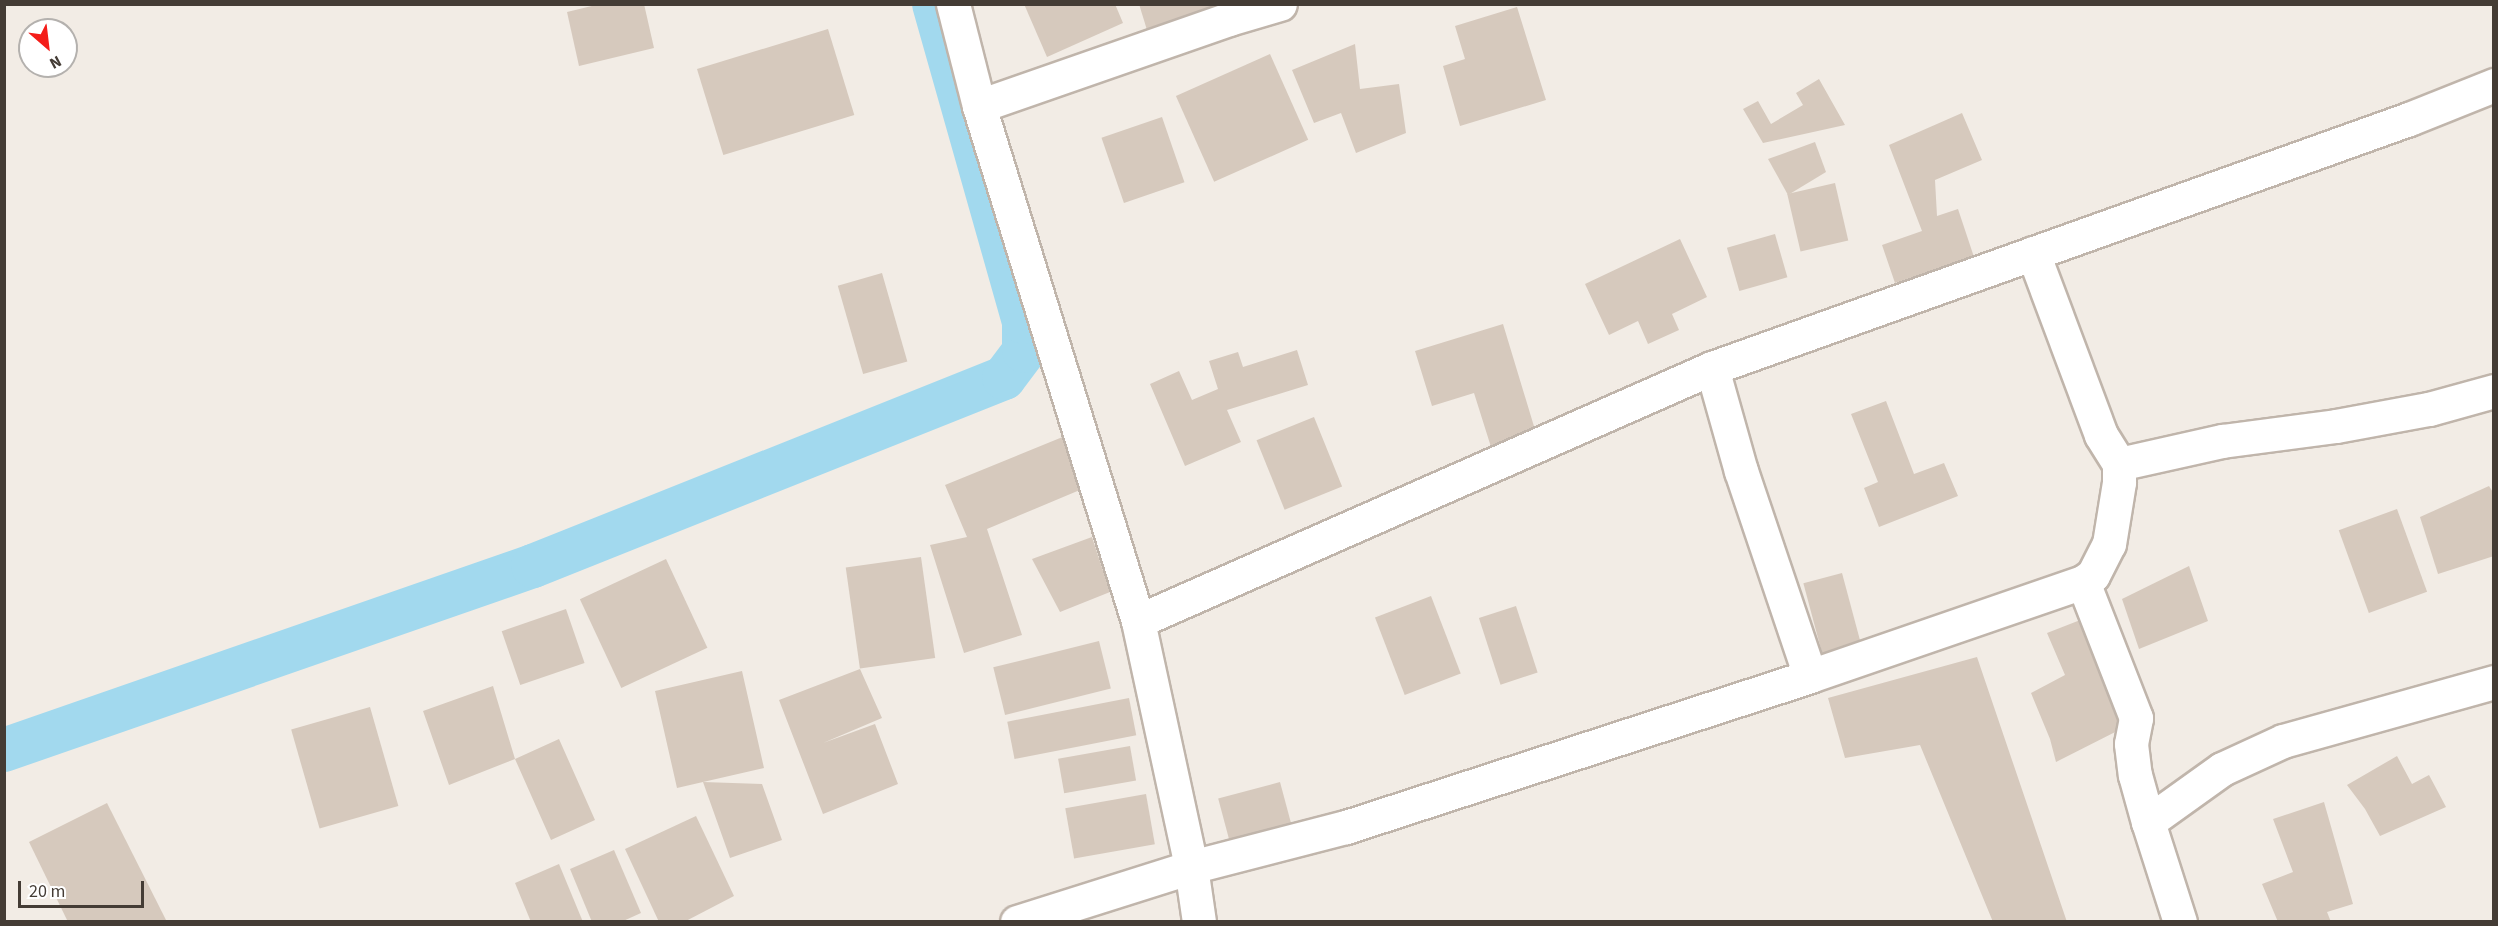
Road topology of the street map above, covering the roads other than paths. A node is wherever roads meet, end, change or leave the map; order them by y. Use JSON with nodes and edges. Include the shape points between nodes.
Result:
{"nodes":[{"id":1,"x":952,"y":4,"type":"edge"},
{"id":2,"x":1280,"y":4,"type":"edge"},
{"id":3,"x":2493,"y":85,"type":"edge"},
{"id":4,"x":979,"y":106,"type":"junction"},
{"id":5,"x":2033,"y":253,"type":"junction"},
{"id":6,"x":1712,"y":368,"type":"junction"},
{"id":7,"x":2493,"y":391,"type":"edge"},
{"id":8,"x":2119,"y":464,"type":"junction"},
{"id":9,"x":2083,"y":582,"type":"junction"},
{"id":10,"x":1138,"y":621,"type":"junction"},
{"id":11,"x":1810,"y":676,"type":"junction"},
{"id":12,"x":2493,"y":682,"type":"edge"},
{"id":13,"x":2148,"y":822,"type":"junction"},
{"id":14,"x":1191,"y":867,"type":"junction"},
{"id":15,"x":1017,"y":921,"type":"edge"},
{"id":16,"x":1199,"y":921,"type":"edge"},
{"id":17,"x":2180,"y":921,"type":"edge"}],
"edges":[{"from":1,"to":4,"type":"street"},
{"from":2,"to":4,"type":"street"},
{"from":3,"to":5,"type":"street","via":[[2409,119]]},
{"from":4,"to":10,"type":"street"},
{"from":5,"to":6,"type":"street"},
{"from":5,"to":8,"type":"street","via":[[2101,435]]},
{"from":6,"to":10,"type":"street"},
{"from":6,"to":11,"type":"street","via":[[1741,471]]},
{"from":7,"to":8,"type":"street","via":[[2429,409],[2222,441]]},
{"from":8,"to":9,"type":"street","via":[[2109,544],[2093,575]]},
{"from":9,"to":11,"type":"street"},
{"from":9,"to":13,"type":"street","via":[[2136,718],[2131,744]]},
{"from":10,"to":14,"type":"street"},
{"from":11,"to":14,"type":"street","via":[[1346,827]]},
{"from":12,"to":13,"type":"street","via":[[2283,741],[2222,769]]},
{"from":13,"to":17,"type":"street"},
{"from":14,"to":15,"type":"street"},
{"from":14,"to":16,"type":"street"}]}
